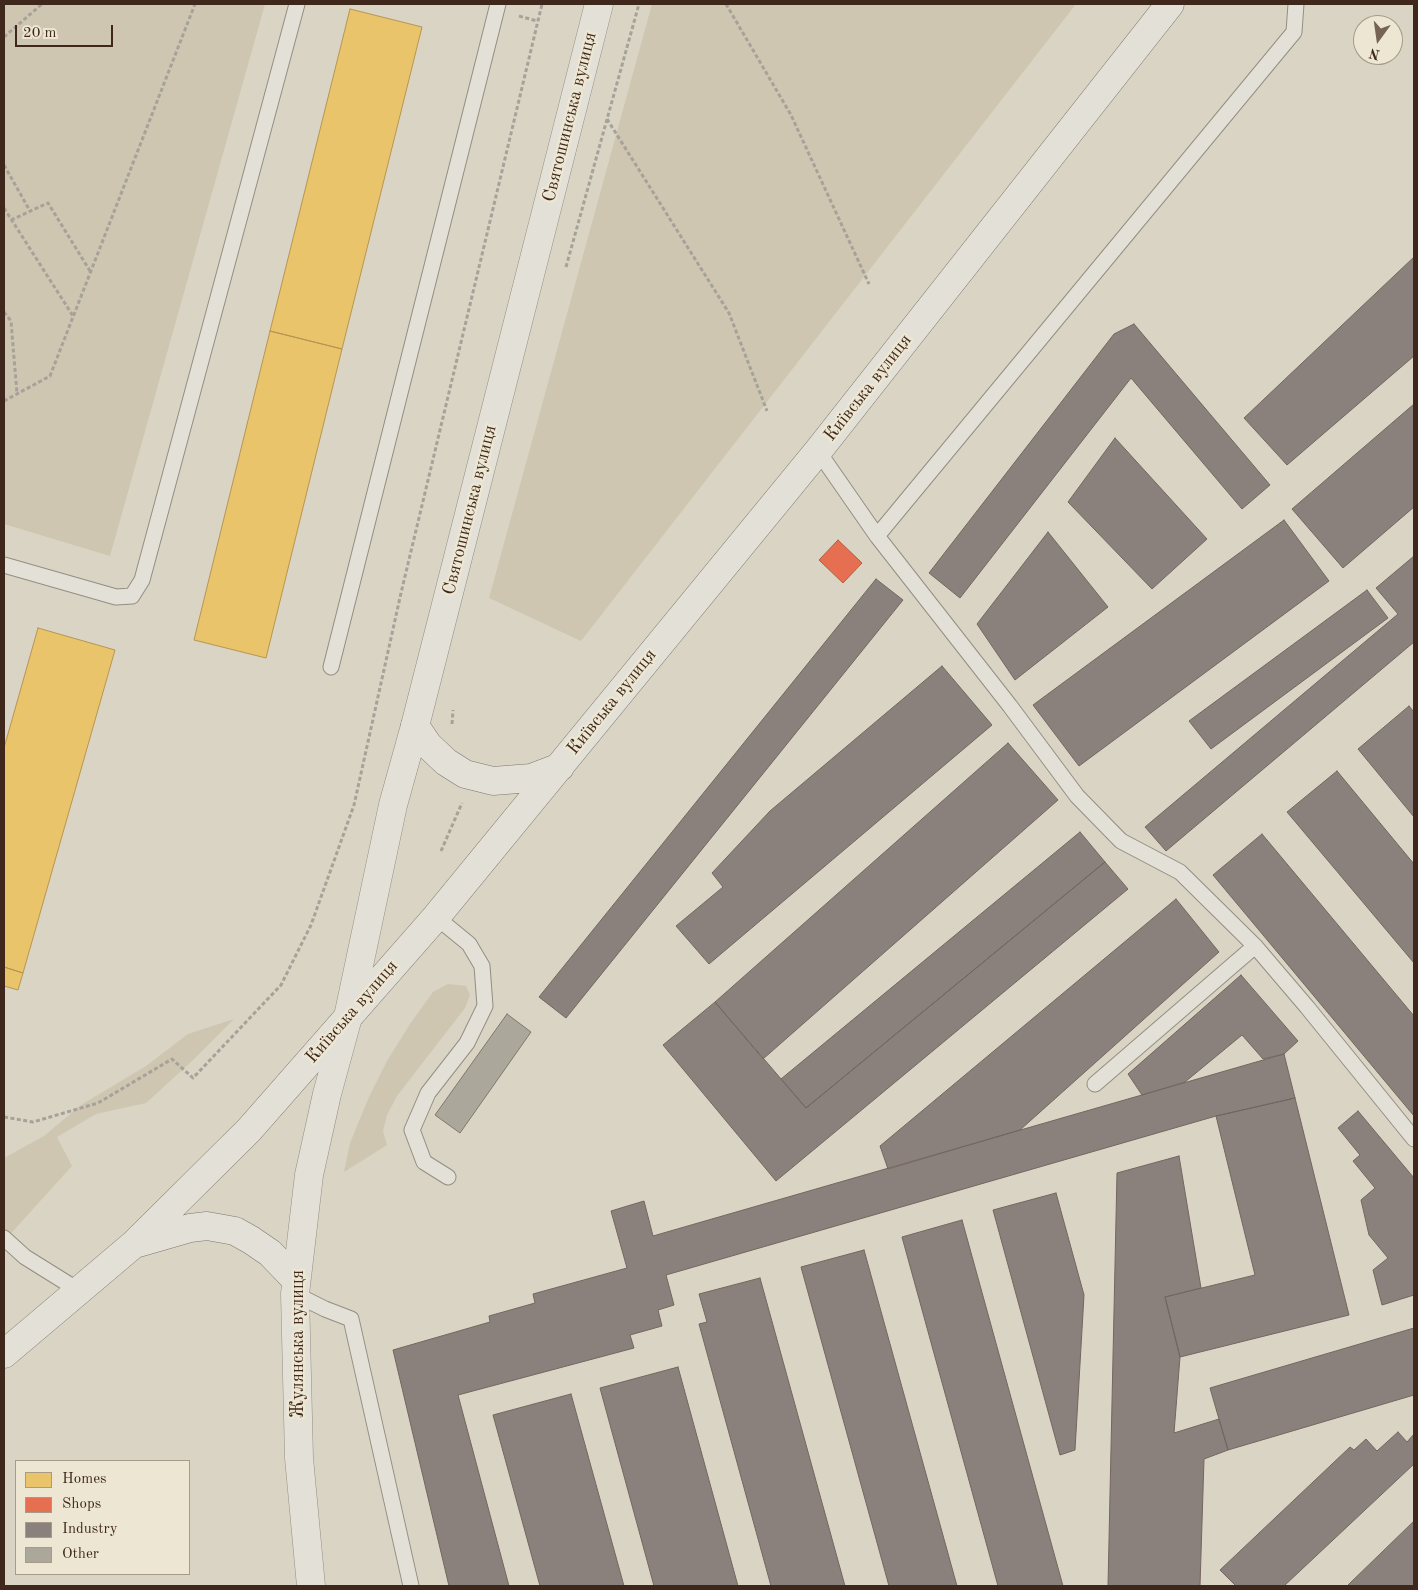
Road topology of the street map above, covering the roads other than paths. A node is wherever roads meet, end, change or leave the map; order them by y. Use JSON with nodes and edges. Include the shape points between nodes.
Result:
{"nodes":[{"id":1,"x":297,"y":4,"type":"edge"},
{"id":2,"x":498,"y":4,"type":"edge"},
{"id":3,"x":599,"y":4,"type":"edge"},
{"id":4,"x":1170,"y":4,"type":"edge"},
{"id":5,"x":1296,"y":4,"type":"edge"},
{"id":6,"x":818,"y":451,"type":"junction"},
{"id":7,"x":877,"y":536,"type":"junction"},
{"id":8,"x":4,"y":566,"type":"edge"},
{"id":9,"x":331,"y":667,"type":"dead end"},
{"id":10,"x":415,"y":726,"type":"junction"},
{"id":11,"x":560,"y":767,"type":"junction"},
{"id":12,"x":436,"y":917,"type":"junction"},
{"id":13,"x":1255,"y":946,"type":"junction"},
{"id":14,"x":348,"y":1017,"type":"junction"},
{"id":15,"x":1095,"y":1084,"type":"dead end"},
{"id":16,"x":1414,"y":1139,"type":"edge"},
{"id":17,"x":448,"y":1177,"type":"dead end"},
{"id":18,"x":4,"y":1238,"type":"edge"},
{"id":19,"x":134,"y":1244,"type":"junction"},
{"id":20,"x":296,"y":1287,"type":"junction"},
{"id":21,"x":78,"y":1290,"type":"junction"},
{"id":22,"x":4,"y":1354,"type":"edge"},
{"id":23,"x":311,"y":1586,"type":"edge"},
{"id":24,"x":411,"y":1586,"type":"edge"}],
"edges":[{"from":1,"to":8,"type":"lane","via":[[142,580],[132,596],[116,597]]},
{"from":2,"to":9,"type":"lane"},
{"from":3,"to":10,"type":"main road","name":"Святошинська вулиця"},
{"from":4,"to":6,"type":"main road","name":"Київська вулиця"},
{"from":5,"to":7,"type":"lane","via":[[1294,32]]},
{"from":6,"to":7,"type":"lane"},
{"from":6,"to":11,"type":"main road","name":"Київська вулиця"},
{"from":7,"to":13,"type":"lane","via":[[1077,796],[1121,841],[1180,872]]},
{"from":10,"to":11,"type":"main road","via":[[428,745],[465,774],[492,781],[530,778]]},
{"from":10,"to":14,"type":"main road","name":"Святошинська вулиця","via":[[393,805]]},
{"from":11,"to":12,"type":"main road","name":"Київська вулиця"},
{"from":12,"to":14,"type":"main road","name":"Київська вулиця"},
{"from":12,"to":17,"type":"lane","via":[[469,944],[482,966],[485,1006],[467,1043],[428,1093],[412,1130],[424,1162]]},
{"from":13,"to":15,"type":"lane"},
{"from":13,"to":16,"type":"lane"},
{"from":14,"to":19,"type":"main road","name":"Київська вулиця","via":[[249,1130]]},
{"from":14,"to":20,"type":"main road","name":"Жулянська вулиця","via":[[309,1175]]},
{"from":18,"to":21,"type":"lane","via":[[25,1256]]},
{"from":19,"to":20,"type":"main road","via":[[190,1228],[207,1226],[235,1231],[270,1253]]},
{"from":19,"to":21,"type":"main road","name":"Київська вулиця"},
{"from":20,"to":23,"type":"main road","name":"Жулянська вулиця","via":[[299,1458]]},
{"from":20,"to":24,"type":"lane","via":[[325,1309],[350,1319]]},
{"from":21,"to":22,"type":"main road","name":"Київська вулиця"}]}
